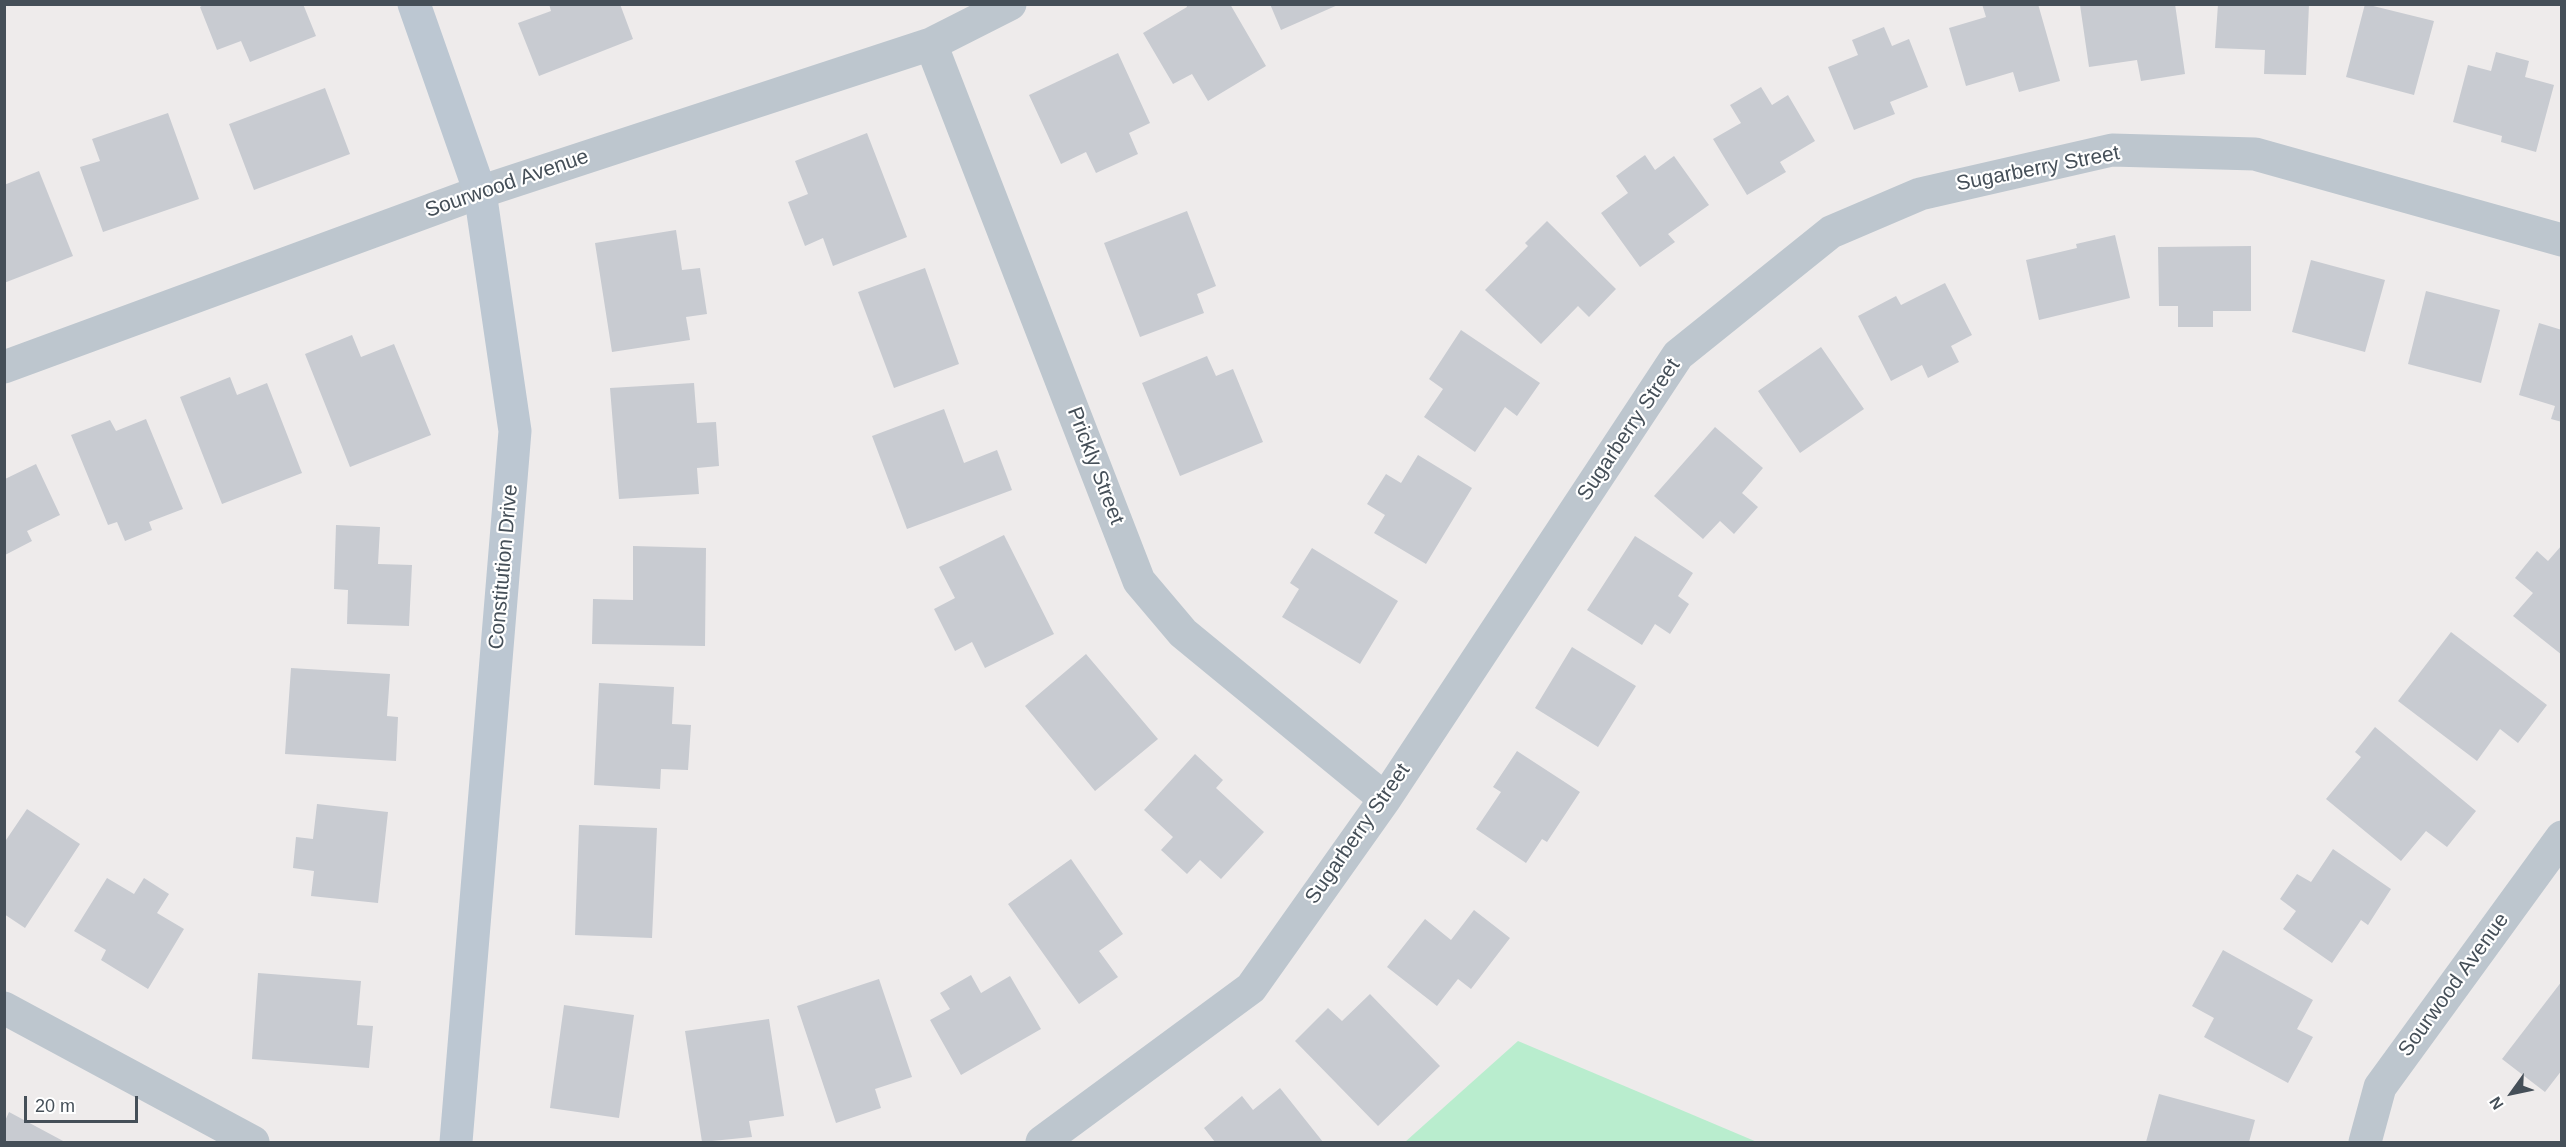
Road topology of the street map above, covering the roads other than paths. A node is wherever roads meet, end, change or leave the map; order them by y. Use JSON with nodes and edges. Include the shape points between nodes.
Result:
{"nodes":[{"id":1,"x":414,"y":4,"type":"edge"},
{"id":2,"x":1010,"y":4,"type":"edge"},
{"id":3,"x":932,"y":44,"type":"junction"},
{"id":4,"x":480,"y":192,"type":"junction"},
{"id":5,"x":2562,"y":240,"type":"edge"},
{"id":6,"x":4,"y":368,"type":"edge"},
{"id":7,"x":1385,"y":799,"type":"junction"},
{"id":8,"x":2562,"y":837,"type":"edge"},
{"id":9,"x":4,"y":1008,"type":"edge"},
{"id":10,"x":253,"y":1143,"type":"edge"},
{"id":11,"x":456,"y":1143,"type":"edge"},
{"id":12,"x":1042,"y":1143,"type":"edge"},
{"id":13,"x":2365,"y":1143,"type":"edge"}],
"edges":[{"from":1,"to":4,"type":"street","name":"Constitution Drive"},
{"from":2,"to":3,"type":"street","name":"Sourwood Avenue"},
{"from":3,"to":4,"type":"street","name":"Sourwood Avenue"},
{"from":3,"to":7,"type":"street","name":"Prickly Street","via":[[1139,581],[1183,633]]},
{"from":4,"to":6,"type":"street","name":"Sourwood Avenue"},
{"from":4,"to":11,"type":"street","name":"Constitution Drive","via":[[515,431]]},
{"from":5,"to":7,"type":"street","name":"Sugarberry Street","via":[[2255,154],[2112,150],[1920,194],[1831,232],[1678,355]]},
{"from":7,"to":12,"type":"street","name":"Sugarberry Street","via":[[1251,988]]},
{"from":8,"to":13,"type":"street","name":"Sourwood Avenue","via":[[2380,1087]]},
{"from":9,"to":10,"type":"street"}]}
